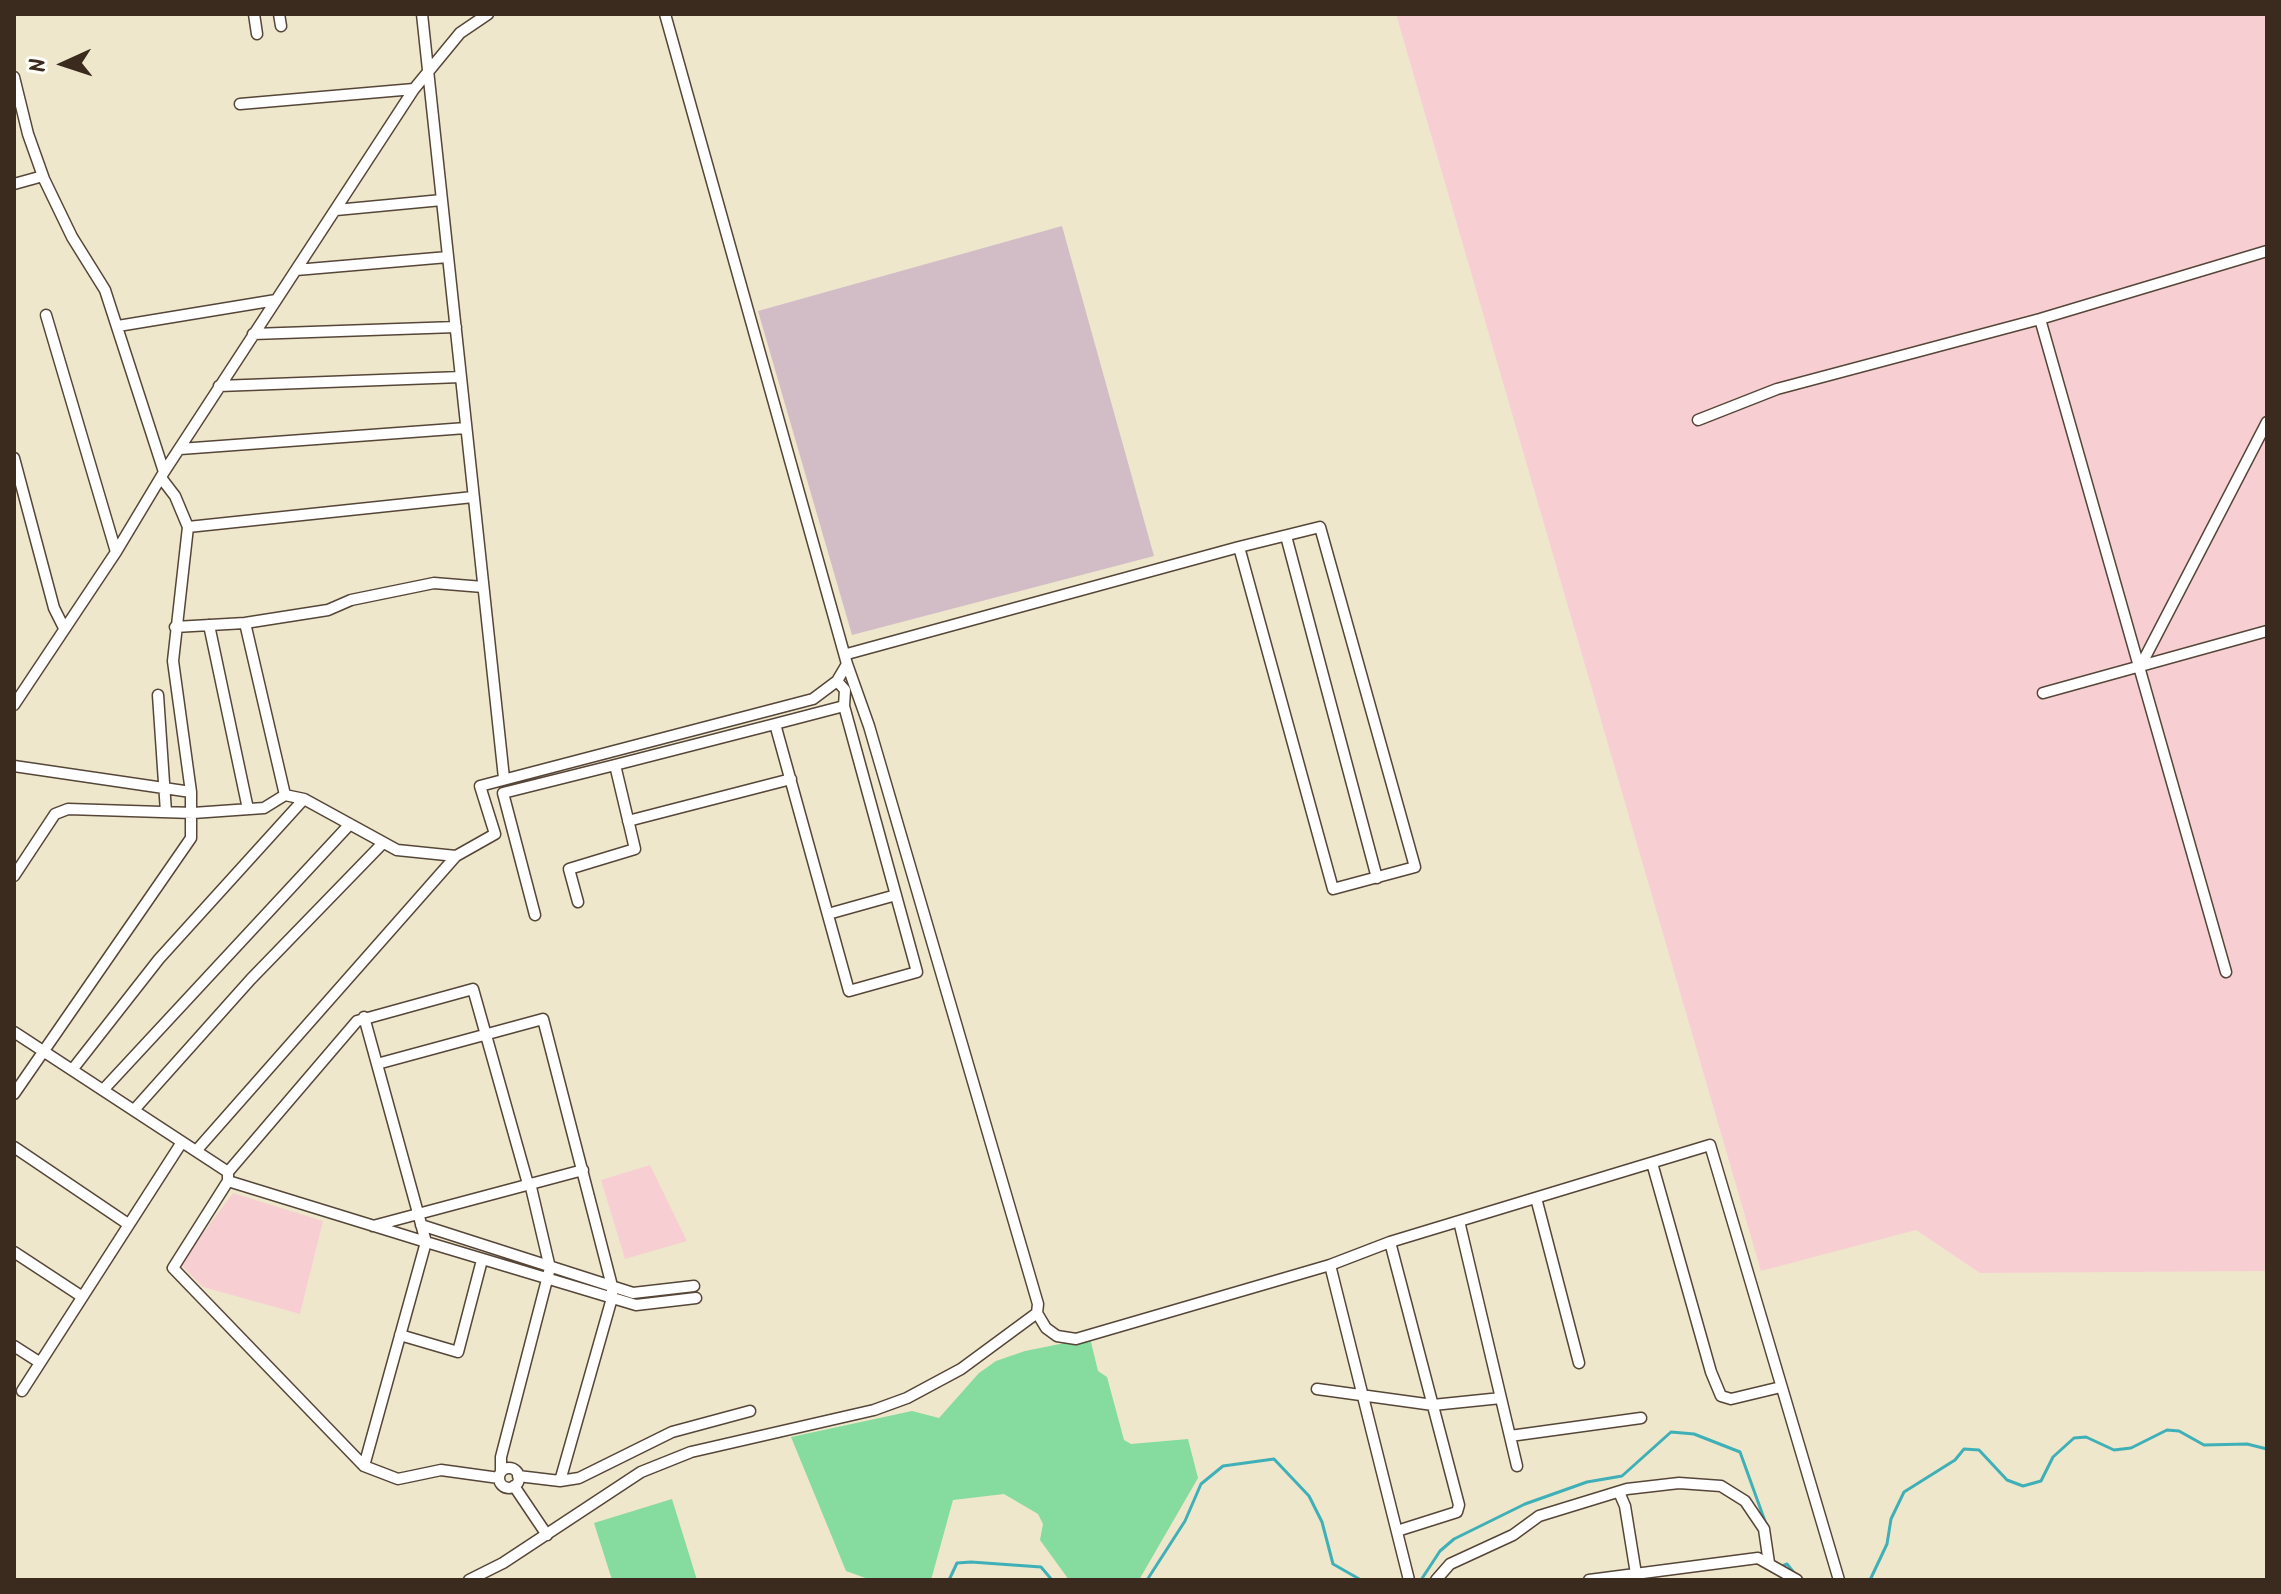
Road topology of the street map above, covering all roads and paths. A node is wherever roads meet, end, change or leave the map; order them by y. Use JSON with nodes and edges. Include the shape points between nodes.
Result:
{"nodes":[{"id":1,"x":254,"y":14,"type":"edge"},
{"id":2,"x":279,"y":14,"type":"edge"},
{"id":3,"x":422,"y":14,"type":"edge"},
{"id":4,"x":488,"y":14,"type":"edge"},
{"id":5,"x":665,"y":14,"type":"edge"},
{"id":6,"x":281,"y":26,"type":"dead end"},
{"id":7,"x":257,"y":34,"type":"dead end"},
{"id":8,"x":428,"y":70,"type":"junction"},
{"id":9,"x":14,"y":77,"type":"edge"},
{"id":10,"x":414,"y":89,"type":"junction"},
{"id":11,"x":240,"y":104,"type":"dead end"},
{"id":12,"x":43,"y":176,"type":"junction"},
{"id":13,"x":14,"y":184,"type":"edge"},
{"id":14,"x":442,"y":200,"type":"junction"},
{"id":15,"x":336,"y":210,"type":"junction"},
{"id":16,"x":2267,"y":251,"type":"edge"},
{"id":17,"x":448,"y":257,"type":"junction"},
{"id":18,"x":296,"y":270,"type":"junction"},
{"id":19,"x":276,"y":300,"type":"junction"},
{"id":20,"x":46,"y":315,"type":"dead end"},
{"id":21,"x":2040,"y":319,"type":"junction"},
{"id":22,"x":118,"y":326,"type":"junction"},
{"id":23,"x":456,"y":327,"type":"junction"},
{"id":24,"x":253,"y":334,"type":"junction"},
{"id":25,"x":461,"y":377,"type":"junction"},
{"id":26,"x":219,"y":386,"type":"junction"},
{"id":27,"x":1698,"y":420,"type":"dead end"},
{"id":28,"x":2267,"y":422,"type":"edge"},
{"id":29,"x":466,"y":428,"type":"junction"},
{"id":30,"x":2255,"y":445,"type":"junction"},
{"id":31,"x":180,"y":449,"type":"junction"},
{"id":32,"x":2267,"y":452,"type":"edge"},
{"id":33,"x":14,"y":458,"type":"edge"},
{"id":34,"x":163,"y":475,"type":"junction"},
{"id":35,"x":473,"y":497,"type":"junction"},
{"id":36,"x":188,"y":527,"type":"junction"},
{"id":37,"x":1286,"y":536,"type":"junction"},
{"id":38,"x":1239,"y":547,"type":"junction"},
{"id":39,"x":116,"y":552,"type":"junction"},
{"id":40,"x":483,"y":587,"type":"junction"},
{"id":41,"x":245,"y":623,"type":"junction"},
{"id":42,"x":209,"y":625,"type":"junction"},
{"id":43,"x":175,"y":627,"type":"junction"},
{"id":44,"x":64,"y":628,"type":"junction"},
{"id":45,"x":2267,"y":631,"type":"edge"},
{"id":46,"x":847,"y":659,"type":"junction"},
{"id":47,"x":2140,"y":667,"type":"junction"},
{"id":48,"x":846,"y":686,"type":"junction"},
{"id":49,"x":2043,"y":693,"type":"dead end"},
{"id":50,"x":158,"y":695,"type":"dead end"},
{"id":51,"x":14,"y":702,"type":"edge"},
{"id":52,"x":844,"y":706,"type":"junction"},
{"id":53,"x":775,"y":724,"type":"junction"},
{"id":54,"x":615,"y":765,"type":"junction"},
{"id":55,"x":14,"y":766,"type":"edge"},
{"id":56,"x":504,"y":778,"type":"junction"},
{"id":57,"x":791,"y":779,"type":"junction"},
{"id":58,"x":164,"y":788,"type":"junction"},
{"id":59,"x":191,"y":792,"type":"junction"},
{"id":60,"x":285,"y":795,"type":"junction"},
{"id":61,"x":304,"y":799,"type":"junction"},
{"id":62,"x":248,"y":809,"type":"junction"},
{"id":63,"x":166,"y":812,"type":"junction"},
{"id":64,"x":193,"y":813,"type":"junction"},
{"id":65,"x":628,"y":821,"type":"junction"},
{"id":66,"x":350,"y":824,"type":"junction"},
{"id":67,"x":383,"y":843,"type":"junction"},
{"id":68,"x":456,"y":856,"type":"junction"},
{"id":69,"x":14,"y":876,"type":"edge"},
{"id":70,"x":1377,"y":878,"type":"junction"},
{"id":71,"x":896,"y":895,"type":"junction"},
{"id":72,"x":578,"y":902,"type":"dead end"},
{"id":73,"x":828,"y":914,"type":"junction"},
{"id":74,"x":535,"y":915,"type":"dead end"},
{"id":75,"x":2226,"y":972,"type":"dead end"},
{"id":76,"x":364,"y":1017,"type":"junction"},
{"id":77,"x":14,"y":1032,"type":"edge"},
{"id":78,"x":486,"y":1034,"type":"junction"},
{"id":79,"x":43,"y":1051,"type":"junction"},
{"id":80,"x":377,"y":1064,"type":"junction"},
{"id":81,"x":72,"y":1070,"type":"junction"},
{"id":82,"x":103,"y":1090,"type":"junction"},
{"id":83,"x":14,"y":1094,"type":"edge"},
{"id":84,"x":134,"y":1110,"type":"junction"},
{"id":85,"x":182,"y":1142,"type":"junction"},
{"id":86,"x":14,"y":1147,"type":"edge"},
{"id":87,"x":196,"y":1151,"type":"junction"},
{"id":88,"x":1652,"y":1163,"type":"junction"},
{"id":89,"x":583,"y":1170,"type":"junction"},
{"id":90,"x":228,"y":1177,"type":"junction"},
{"id":91,"x":529,"y":1184,"type":"junction"},
{"id":92,"x":1536,"y":1198,"type":"junction"},
{"id":93,"x":420,"y":1219,"type":"junction"},
{"id":94,"x":1459,"y":1221,"type":"junction"},
{"id":95,"x":128,"y":1224,"type":"junction"},
{"id":96,"x":373,"y":1226,"type":"junction"},
{"id":97,"x":426,"y":1242,"type":"junction"},
{"id":98,"x":1390,"y":1242,"type":"junction"},
{"id":99,"x":14,"y":1252,"type":"edge"},
{"id":100,"x":482,"y":1260,"type":"junction"},
{"id":101,"x":1330,"y":1265,"type":"junction"},
{"id":102,"x":549,"y":1274,"type":"junction"},
{"id":103,"x":694,"y":1286,"type":"dead end"},
{"id":104,"x":612,"y":1292,"type":"junction"},
{"id":105,"x":81,"y":1296,"type":"junction"},
{"id":106,"x":696,"y":1298,"type":"dead end"},
{"id":107,"x":1037,"y":1313,"type":"junction"},
{"id":108,"x":400,"y":1335,"type":"junction"},
{"id":109,"x":14,"y":1346,"type":"edge"},
{"id":110,"x":39,"y":1362,"type":"junction"},
{"id":111,"x":1579,"y":1363,"type":"dead end"},
{"id":112,"x":1781,"y":1387,"type":"junction"},
{"id":113,"x":1317,"y":1389,"type":"dead end"},
{"id":114,"x":22,"y":1391,"type":"dead end"},
{"id":115,"x":1363,"y":1395,"type":"junction"},
{"id":116,"x":1501,"y":1398,"type":"junction"},
{"id":117,"x":1433,"y":1405,"type":"junction"},
{"id":118,"x":750,"y":1411,"type":"dead end"},
{"id":119,"x":1641,"y":1418,"type":"dead end"},
{"id":120,"x":1510,"y":1436,"type":"junction"},
{"id":121,"x":364,"y":1466,"type":"junction"},
{"id":122,"x":1517,"y":1466,"type":"dead end"},
{"id":123,"x":500,"y":1475,"type":"junction"},
{"id":124,"x":516,"y":1481,"type":"junction"},
{"id":125,"x":560,"y":1481,"type":"junction"},
{"id":126,"x":1619,"y":1492,"type":"junction"},
{"id":127,"x":1397,"y":1531,"type":"junction"},
{"id":128,"x":547,"y":1535,"type":"junction"},
{"id":129,"x":1769,"y":1563,"type":"junction"},
{"id":130,"x":1636,"y":1576,"type":"edge"},
{"id":131,"x":469,"y":1580,"type":"edge"},
{"id":132,"x":1409,"y":1580,"type":"edge"},
{"id":133,"x":1436,"y":1580,"type":"edge"},
{"id":134,"x":1589,"y":1580,"type":"edge"},
{"id":135,"x":1797,"y":1580,"type":"edge"},
{"id":136,"x":1839,"y":1580,"type":"edge"}],
"edges":[{"from":1,"to":7,"type":"street"},
{"from":2,"to":6,"type":"street"},
{"from":3,"to":8,"type":"street"},
{"from":4,"to":8,"type":"street","via":[[460,33]]},
{"from":5,"to":46,"type":"street"},
{"from":8,"to":10,"type":"street"},
{"from":8,"to":14,"type":"street"},
{"from":9,"to":12,"type":"street"},
{"from":10,"to":11,"type":"street"},
{"from":10,"to":15,"type":"street"},
{"from":12,"to":13,"type":"street"},
{"from":12,"to":22,"type":"street","via":[[105,290]]},
{"from":14,"to":15,"type":"street"},
{"from":14,"to":17,"type":"street"},
{"from":15,"to":18,"type":"street"},
{"from":16,"to":21,"type":"street"},
{"from":17,"to":18,"type":"street"},
{"from":17,"to":23,"type":"street"},
{"from":18,"to":19,"type":"street"},
{"from":19,"to":22,"type":"street"},
{"from":19,"to":24,"type":"street"},
{"from":20,"to":39,"type":"street"},
{"from":21,"to":27,"type":"street","via":[[1777,389]]},
{"from":21,"to":47,"type":"street"},
{"from":22,"to":34,"type":"street"},
{"from":23,"to":24,"type":"street"},
{"from":23,"to":25,"type":"street"},
{"from":24,"to":26,"type":"street"},
{"from":25,"to":26,"type":"street"},
{"from":25,"to":29,"type":"street"},
{"from":26,"to":31,"type":"street"},
{"from":28,"to":30,"type":"street"},
{"from":29,"to":31,"type":"street"},
{"from":29,"to":35,"type":"street"},
{"from":30,"to":32,"type":"street"},
{"from":30,"to":47,"type":"street"},
{"from":31,"to":34,"type":"street"},
{"from":33,"to":44,"type":"street"},
{"from":34,"to":36,"type":"street"},
{"from":34,"to":39,"type":"street"},
{"from":35,"to":36,"type":"street"},
{"from":35,"to":40,"type":"street"},
{"from":36,"to":43,"type":"street"},
{"from":37,"to":38,"type":"street"},
{"from":37,"to":70,"type":"street"},
{"from":37,"to":70,"type":"street","via":[[1320,527],[1415,867]]},
{"from":38,"to":46,"type":"street"},
{"from":38,"to":70,"type":"street","via":[[1333,889]]},
{"from":39,"to":44,"type":"street"},
{"from":40,"to":41,"type":"street","via":[[434,583],[351,600],[328,610]]},
{"from":40,"to":56,"type":"street"},
{"from":41,"to":42,"type":"street"},
{"from":41,"to":60,"type":"street"},
{"from":42,"to":43,"type":"street"},
{"from":42,"to":62,"type":"street"},
{"from":43,"to":59,"type":"street","via":[[173,661]]},
{"from":44,"to":51,"type":"street"},
{"from":45,"to":47,"type":"street"},
{"from":46,"to":48,"type":"street"},
{"from":46,"to":48,"type":"street"},
{"from":47,"to":49,"type":"street"},
{"from":47,"to":75,"type":"street"},
{"from":48,"to":52,"type":"street"},
{"from":48,"to":56,"type":"street"},
{"from":48,"to":107,"type":"street","via":[[882,772]]},
{"from":50,"to":58,"type":"street"},
{"from":52,"to":53,"type":"street"},
{"from":52,"to":71,"type":"street"},
{"from":53,"to":54,"type":"street"},
{"from":53,"to":57,"type":"street"},
{"from":54,"to":65,"type":"street"},
{"from":54,"to":74,"type":"street","via":[[503,793]]},
{"from":55,"to":58,"type":"street"},
{"from":56,"to":68,"type":"street","via":[[480,786],[495,834]]},
{"from":57,"to":65,"type":"street"},
{"from":57,"to":73,"type":"street"},
{"from":58,"to":59,"type":"street"},
{"from":58,"to":63,"type":"street"},
{"from":59,"to":64,"type":"street"},
{"from":60,"to":61,"type":"street"},
{"from":60,"to":62,"type":"street","via":[[264,808]]},
{"from":61,"to":66,"type":"street"},
{"from":61,"to":81,"type":"street","via":[[159,959]]},
{"from":62,"to":64,"type":"street"},
{"from":63,"to":64,"type":"street"},
{"from":63,"to":69,"type":"street","via":[[68,809],[55,814]]},
{"from":64,"to":79,"type":"street","via":[[191,838]]},
{"from":65,"to":72,"type":"street","via":[[635,849],[569,869]]},
{"from":66,"to":67,"type":"street"},
{"from":66,"to":82,"type":"street"},
{"from":67,"to":68,"type":"street","via":[[397,850]]},
{"from":67,"to":84,"type":"street"},
{"from":68,"to":87,"type":"street"},
{"from":71,"to":73,"type":"street"},
{"from":71,"to":73,"type":"street","via":[[917,972],[849,991]]},
{"from":76,"to":78,"type":"street","via":[[473,989]]},
{"from":76,"to":80,"type":"street"},
{"from":76,"to":90,"type":"street"},
{"from":77,"to":79,"type":"street"},
{"from":78,"to":80,"type":"street"},
{"from":78,"to":89,"type":"street","via":[[543,1019]]},
{"from":78,"to":91,"type":"street"},
{"from":79,"to":81,"type":"street"},
{"from":79,"to":83,"type":"street"},
{"from":80,"to":93,"type":"street"},
{"from":81,"to":82,"type":"street"},
{"from":82,"to":84,"type":"street"},
{"from":84,"to":85,"type":"street"},
{"from":85,"to":87,"type":"street"},
{"from":85,"to":95,"type":"street"},
{"from":86,"to":95,"type":"street"},
{"from":87,"to":90,"type":"street"},
{"from":88,"to":92,"type":"street"},
{"from":88,"to":112,"type":"street","via":[[1721,1396],[1731,1399]]},
{"from":88,"to":112,"type":"street","via":[[1710,1145]]},
{"from":89,"to":91,"type":"street"},
{"from":89,"to":104,"type":"street"},
{"from":90,"to":96,"type":"street"},
{"from":90,"to":121,"type":"street","via":[[173,1268]]},
{"from":91,"to":93,"type":"street"},
{"from":91,"to":102,"type":"street"},
{"from":92,"to":94,"type":"street"},
{"from":92,"to":111,"type":"street"},
{"from":93,"to":96,"type":"street"},
{"from":93,"to":97,"type":"street"},
{"from":93,"to":102,"type":"street"},
{"from":94,"to":98,"type":"street"},
{"from":94,"to":116,"type":"street"},
{"from":95,"to":105,"type":"street"},
{"from":96,"to":97,"type":"street"},
{"from":97,"to":100,"type":"street"},
{"from":97,"to":108,"type":"street"},
{"from":98,"to":101,"type":"street"},
{"from":98,"to":117,"type":"street"},
{"from":99,"to":105,"type":"street"},
{"from":100,"to":102,"type":"street"},
{"from":100,"to":108,"type":"street","via":[[458,1352]]},
{"from":101,"to":107,"type":"street","via":[[1076,1339],[1057,1336]]},
{"from":101,"to":115,"type":"street"},
{"from":102,"to":104,"type":"street"},
{"from":102,"to":123,"type":"street"},
{"from":103,"to":104,"type":"street"},
{"from":104,"to":106,"type":"street","via":[[636,1305]]},
{"from":104,"to":125,"type":"street"},
{"from":105,"to":110,"type":"street"},
{"from":107,"to":128,"type":"street","via":[[961,1369],[907,1398],[676,1456],[607,1493]]},
{"from":108,"to":121,"type":"street"},
{"from":109,"to":110,"type":"street"},
{"from":110,"to":114,"type":"street"},
{"from":112,"to":136,"type":"street"},
{"from":113,"to":115,"type":"street"},
{"from":115,"to":117,"type":"street"},
{"from":115,"to":127,"type":"street"},
{"from":116,"to":117,"type":"street"},
{"from":116,"to":120,"type":"street"},
{"from":117,"to":127,"type":"street","via":[[1459,1509]]},
{"from":118,"to":125,"type":"street","via":[[672,1432],[579,1478]]},
{"from":119,"to":120,"type":"street"},
{"from":120,"to":122,"type":"street"},
{"from":121,"to":123,"type":"street","via":[[398,1479],[441,1470]]},
{"from":123,"to":124,"type":"street","via":[[505,1486]]},
{"from":123,"to":124,"type":"street","via":[[510,1468]]},
{"from":124,"to":125,"type":"street"},
{"from":124,"to":128,"type":"street"},
{"from":126,"to":129,"type":"street","via":[[1679,1483],[1721,1486],[1755,1511],[1764,1529]]},
{"from":126,"to":130,"type":"street"},
{"from":126,"to":133,"type":"street","via":[[1539,1516],[1513,1535],[1450,1564]]},
{"from":127,"to":132,"type":"street"},
{"from":128,"to":131,"type":"street"},
{"from":129,"to":130,"type":"street","via":[[1758,1558]]},
{"from":129,"to":135,"type":"street"},
{"from":130,"to":134,"type":"street"}]}
